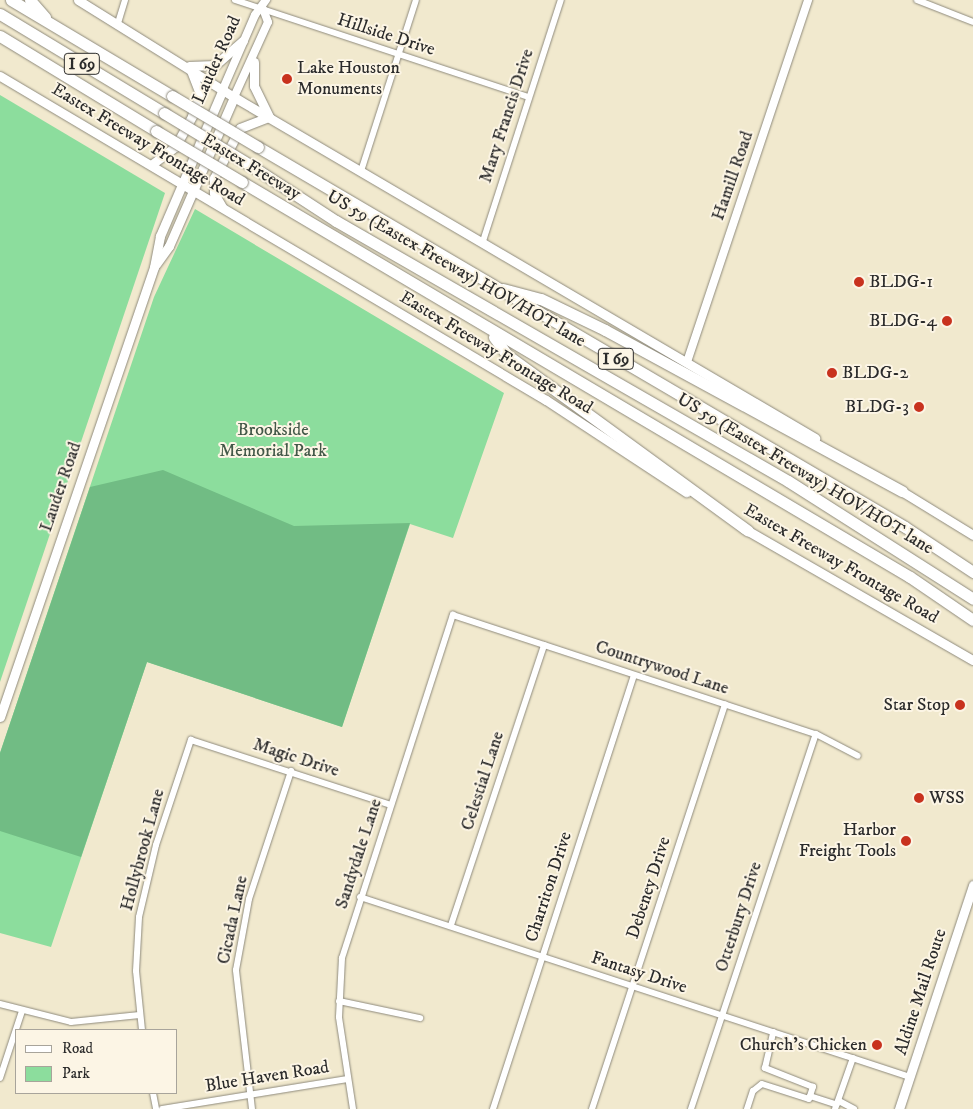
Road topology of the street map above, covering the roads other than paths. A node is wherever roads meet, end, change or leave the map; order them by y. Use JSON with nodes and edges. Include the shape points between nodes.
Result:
{"nodes":[{"id":1,"x":11,"y":0,"type":"edge"},
{"id":2,"x":30,"y":0,"type":"edge"},
{"id":3,"x":78,"y":0,"type":"edge"},
{"id":4,"x":125,"y":0,"type":"edge"},
{"id":5,"x":235,"y":0,"type":"edge"},
{"id":6,"x":266,"y":0,"type":"edge"},
{"id":7,"x":416,"y":0,"type":"edge"},
{"id":8,"x":561,"y":0,"type":"edge"},
{"id":9,"x":808,"y":0,"type":"edge"},
{"id":10,"x":918,"y":0,"type":"edge"},
{"id":11,"x":263,"y":10,"type":"junction"},
{"id":12,"x":0,"y":14,"type":"edge"},
{"id":13,"x":973,"y":22,"type":"edge"},
{"id":14,"x":118,"y":23,"type":"junction"},
{"id":15,"x":53,"y":26,"type":"junction"},
{"id":16,"x":0,"y":36,"type":"edge"},
{"id":17,"x":244,"y":41,"type":"junction"},
{"id":18,"x":0,"y":44,"type":"edge"},
{"id":19,"x":398,"y":54,"type":"junction"},
{"id":20,"x":38,"y":58,"type":"junction"},
{"id":21,"x":254,"y":62,"type":"junction"},
{"id":22,"x":188,"y":66,"type":"junction"},
{"id":23,"x":0,"y":76,"type":"edge"},
{"id":24,"x":223,"y":89,"type":"junction"},
{"id":25,"x":234,"y":97,"type":"junction"},
{"id":26,"x":528,"y":97,"type":"junction"},
{"id":27,"x":269,"y":117,"type":"junction"},
{"id":28,"x":151,"y":165,"type":"junction"},
{"id":29,"x":362,"y":168,"type":"junction"},
{"id":30,"x":180,"y":183,"type":"junction"},
{"id":31,"x":190,"y":189,"type":"junction"},
{"id":32,"x":223,"y":208,"type":"junction"},
{"id":33,"x":483,"y":240,"type":"junction"},
{"id":34,"x":154,"y":267,"type":"junction"},
{"id":35,"x":489,"y":286,"type":"junction"},
{"id":36,"x":490,"y":331,"type":"junction"},
{"id":37,"x":687,"y":362,"type":"junction"},
{"id":38,"x":902,"y":491,"type":"junction"},
{"id":39,"x":748,"y":531,"type":"junction"},
{"id":40,"x":973,"y":535,"type":"edge"},
{"id":41,"x":973,"y":572,"type":"edge"},
{"id":42,"x":973,"y":599,"type":"edge"},
{"id":43,"x":453,"y":615,"type":"joint"},
{"id":44,"x":973,"y":620,"type":"edge"},
{"id":45,"x":544,"y":645,"type":"junction"},
{"id":46,"x":973,"y":660,"type":"edge"},
{"id":47,"x":634,"y":675,"type":"junction"},
{"id":48,"x":725,"y":704,"type":"junction"},
{"id":49,"x":0,"y":717,"type":"edge"},
{"id":50,"x":816,"y":734,"type":"junction"},
{"id":51,"x":191,"y":740,"type":"joint"},
{"id":52,"x":858,"y":756,"type":"dead end"},
{"id":53,"x":291,"y":771,"type":"junction"},
{"id":54,"x":391,"y":805,"type":"junction"},
{"id":55,"x":973,"y":885,"type":"edge"},
{"id":56,"x":360,"y":897,"type":"junction"},
{"id":57,"x":451,"y":925,"type":"junction"},
{"id":58,"x":542,"y":957,"type":"junction"},
{"id":59,"x":633,"y":986,"type":"junction"},
{"id":60,"x":339,"y":1001,"type":"junction"},
{"id":61,"x":0,"y":1004,"type":"edge"},
{"id":62,"x":22,"y":1011,"type":"junction"},
{"id":63,"x":140,"y":1015,"type":"junction"},
{"id":64,"x":722,"y":1016,"type":"junction"},
{"id":65,"x":420,"y":1018,"type":"dead end"},
{"id":66,"x":16,"y":1029,"type":"edge"},
{"id":67,"x":142,"y":1029,"type":"edge"},
{"id":68,"x":15,"y":1032,"type":"edge"},
{"id":69,"x":773,"y":1032,"type":"junction"},
{"id":70,"x":853,"y":1058,"type":"junction"},
{"id":71,"x":769,"y":1072,"type":"junction"},
{"id":72,"x":910,"y":1077,"type":"junction"},
{"id":73,"x":0,"y":1078,"type":"edge"},
{"id":74,"x":348,"y":1079,"type":"junction"},
{"id":75,"x":765,"y":1084,"type":"junction"},
{"id":76,"x":153,"y":1094,"type":"edge"},
{"id":77,"x":250,"y":1095,"type":"junction"},
{"id":78,"x":810,"y":1096,"type":"junction"},
{"id":79,"x":837,"y":1105,"type":"edge"},
{"id":80,"x":156,"y":1109,"type":"edge"},
{"id":81,"x":162,"y":1109,"type":"edge"},
{"id":82,"x":252,"y":1109,"type":"edge"},
{"id":83,"x":353,"y":1109,"type":"edge"},
{"id":84,"x":493,"y":1109,"type":"edge"},
{"id":85,"x":592,"y":1109,"type":"edge"},
{"id":86,"x":691,"y":1109,"type":"edge"},
{"id":87,"x":747,"y":1109,"type":"edge"},
{"id":88,"x":854,"y":1109,"type":"edge"},
{"id":89,"x":899,"y":1109,"type":"edge"}],
"edges":[{"from":1,"to":15,"type":"highway","name":"Eastex Freeway","number":"I 69"},
{"from":2,"to":15,"type":"highway"},
{"from":3,"to":14,"type":"main road"},
{"from":4,"to":14,"type":"street"},
{"from":5,"to":11,"type":"street","name":"Hillside Drive"},
{"from":6,"to":11,"type":"street","name":"Lauder Road"},
{"from":7,"to":19,"type":"street"},
{"from":8,"to":26,"type":"street","name":"Mary Francis Drive"},
{"from":9,"to":37,"type":"street","name":"Hamill Road"},
{"from":10,"to":13,"type":"street"},
{"from":11,"to":17,"type":"street","name":"Lauder Road","via":[[254,15]]},
{"from":11,"to":19,"type":"street","name":"Hillside Drive"},
{"from":11,"to":21,"type":"street","name":"Lauder Road","via":[[268,22]]},
{"from":12,"to":42,"type":"highway","name":"US 59 (Eastex Freeway) HOV/HOT lane","number":"I 69","bridge":true,"via":[[250,165],[336,221],[788,481]]},
{"from":14,"to":22,"type":"main road"},
{"from":15,"to":35,"type":"highway","name":"Eastex Freeway","number":"I 69","bridge":true},
{"from":16,"to":20,"type":"highway","name":"Eastex Freeway","number":"I 69"},
{"from":17,"to":22,"type":"main road","via":[[215,65]]},
{"from":17,"to":24,"type":"street","name":"Lauder Road"},
{"from":18,"to":20,"type":"highway"},
{"from":19,"to":26,"type":"street","name":"Hillside Drive"},
{"from":19,"to":29,"type":"street"},
{"from":20,"to":36,"type":"highway","name":"Eastex Freeway","number":"I 69","bridge":true},
{"from":21,"to":25,"type":"street","name":"Lauder Road"},
{"from":21,"to":27,"type":"main road","via":[[256,92]]},
{"from":22,"to":24,"type":"main road"},
{"from":22,"to":28,"type":"main road","via":[[200,94],[192,116],[175,147]]},
{"from":23,"to":28,"type":"main road","name":"Eastex Freeway Frontage Road"},
{"from":24,"to":25,"type":"main road"},
{"from":24,"to":30,"type":"main road","name":"Lauder Road"},
{"from":25,"to":27,"type":"main road"},
{"from":25,"to":31,"type":"main road","name":"Lauder Road"},
{"from":26,"to":33,"type":"street","name":"Mary Francis Drive"},
{"from":27,"to":29,"type":"main road"},
{"from":27,"to":32,"type":"main road","via":[[240,128],[214,178],[214,193]]},
{"from":28,"to":30,"type":"main road","name":"Eastex Freeway Frontage Road"},
{"from":29,"to":33,"type":"main road"},
{"from":30,"to":31,"type":"main road","name":"Eastex Freeway Frontage Road"},
{"from":30,"to":34,"type":"main road","name":"Lauder Road","via":[[160,236]]},
{"from":31,"to":32,"type":"main road","name":"Eastex Freeway Frontage Road"},
{"from":31,"to":34,"type":"main road","name":"Lauder Road","via":[[169,246]]},
{"from":32,"to":39,"type":"main road","name":"Eastex Freeway Frontage Road","via":[[546,400]]},
{"from":33,"to":37,"type":"main road"},
{"from":34,"to":49,"type":"main road","name":"Lauder Road"},
{"from":35,"to":38,"type":"highway","via":[[541,299],[606,330]]},
{"from":35,"to":41,"type":"highway","name":"Eastex Freeway","number":"I 69","via":[[905,527]]},
{"from":36,"to":39,"type":"highway","via":[[507,355]]},
{"from":36,"to":44,"type":"highway","name":"Eastex Freeway","number":"I 69","via":[[910,577]]},
{"from":37,"to":38,"type":"main road"},
{"from":38,"to":40,"type":"main road"},
{"from":39,"to":46,"type":"main road","name":"Eastex Freeway Frontage Road"},
{"from":43,"to":45,"type":"street","name":"Countrywood Lane"},
{"from":43,"to":54,"type":"street","name":"Sandydale Lane"},
{"from":45,"to":47,"type":"street","name":"Countrywood Lane"},
{"from":45,"to":57,"type":"street","name":"Celestial Lane"},
{"from":47,"to":48,"type":"street","name":"Countrywood Lane"},
{"from":47,"to":58,"type":"street","name":"Charriton Drive"},
{"from":48,"to":50,"type":"street","name":"Countrywood Lane"},
{"from":48,"to":59,"type":"street","name":"Debeney Drive"},
{"from":50,"to":52,"type":"street","name":"Countrywood Lane"},
{"from":50,"to":64,"type":"street","name":"Otterbury Drive"},
{"from":51,"to":53,"type":"street","name":"Magic Drive"},
{"from":51,"to":63,"type":"street","name":"Hollybrook Lane","via":[[144,889],[136,971]]},
{"from":53,"to":54,"type":"street","name":"Magic Drive"},
{"from":53,"to":77,"type":"street","name":"Cicada Lane","via":[[249,899],[236,970]]},
{"from":54,"to":56,"type":"street","name":"Sandydale Lane"},
{"from":55,"to":72,"type":"main road","name":"Aldine Mail Route"},
{"from":56,"to":57,"type":"street","name":"Fantasy Drive"},
{"from":56,"to":60,"type":"street","name":"Sandydale Lane","via":[[342,958]]},
{"from":57,"to":58,"type":"street","name":"Fantasy Drive"},
{"from":58,"to":59,"type":"street","name":"Fantasy Drive"},
{"from":58,"to":84,"type":"street","name":"Charriton Drive"},
{"from":59,"to":64,"type":"street","name":"Fantasy Drive"},
{"from":59,"to":85,"type":"street","name":"Debeney Drive"},
{"from":60,"to":65,"type":"street"},
{"from":60,"to":74,"type":"street","name":"Sandydale Lane"},
{"from":61,"to":62,"type":"street"},
{"from":62,"to":63,"type":"street","via":[[50,1020],[92,1023]]},
{"from":62,"to":66,"type":"street"},
{"from":63,"to":67,"type":"street","name":"Hollybrook Lane"},
{"from":64,"to":69,"type":"street","name":"Fantasy Drive"},
{"from":64,"to":86,"type":"street","name":"Otterbury Drive"},
{"from":68,"to":73,"type":"street"},
{"from":69,"to":70,"type":"street","name":"Fantasy Drive"},
{"from":69,"to":71,"type":"street","via":[[764,1062]]},
{"from":70,"to":72,"type":"street","name":"Fantasy Drive"},
{"from":70,"to":79,"type":"street"},
{"from":71,"to":75,"type":"street"},
{"from":71,"to":78,"type":"street","via":[[813,1087]]},
{"from":72,"to":89,"type":"main road","name":"Aldine Mail Route"},
{"from":74,"to":77,"type":"street","name":"Blue Haven Road"},
{"from":74,"to":83,"type":"street","name":"Sandydale Lane"},
{"from":75,"to":78,"type":"street"},
{"from":75,"to":87,"type":"street","via":[[755,1088]]},
{"from":76,"to":80,"type":"street"},
{"from":77,"to":81,"type":"street","name":"Blue Haven Road"},
{"from":77,"to":82,"type":"street","name":"Cicada Lane"},
{"from":78,"to":79,"type":"street"},
{"from":79,"to":88,"type":"street"}]}
